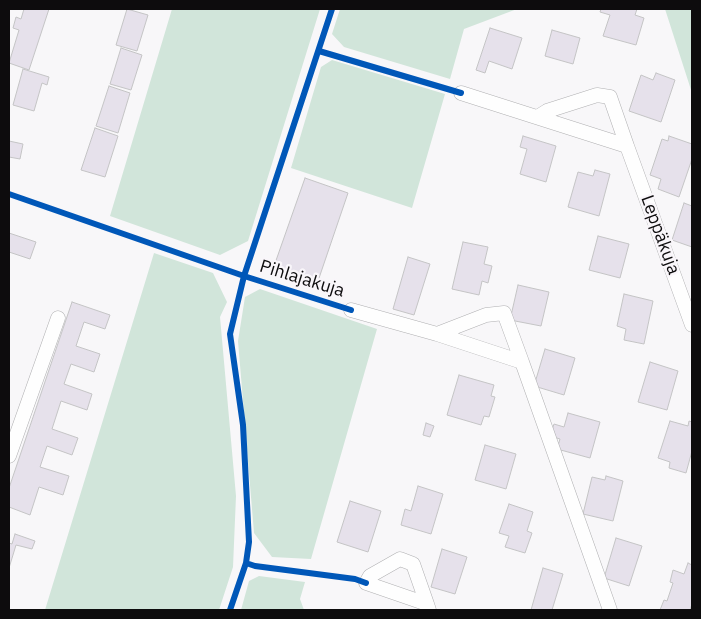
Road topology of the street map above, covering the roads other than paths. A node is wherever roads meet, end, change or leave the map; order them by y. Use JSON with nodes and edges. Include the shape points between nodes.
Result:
{"nodes":[{"id":1,"x":461,"y":93,"type":"dead end"},
{"id":2,"x":539,"y":116,"type":"junction"},
{"id":3,"x":627,"y":146,"type":"junction"},
{"id":4,"x":350,"y":310,"type":"dead end"},
{"id":5,"x":58,"y":318,"type":"dead end"},
{"id":6,"x":692,"y":325,"type":"edge"},
{"id":7,"x":437,"y":334,"type":"junction"},
{"id":8,"x":522,"y":362,"type":"junction"},
{"id":9,"x":9,"y":456,"type":"edge"},
{"id":10,"x":610,"y":610,"type":"edge"}],
"edges":[{"from":1,"to":2,"type":"street"},
{"from":2,"to":3,"type":"street"},
{"from":2,"to":3,"type":"street","name":"Leppäkuja","via":[[597,95],[610,97]]},
{"from":3,"to":6,"type":"street","name":"Leppäkuja"},
{"from":4,"to":7,"type":"street","name":"Pihlajakuja"},
{"from":5,"to":9,"type":"street"},
{"from":7,"to":8,"type":"street","name":"Pihlajakuja"},
{"from":7,"to":8,"type":"street","via":[[486,314],[504,313]]},
{"from":8,"to":10,"type":"street"}]}
